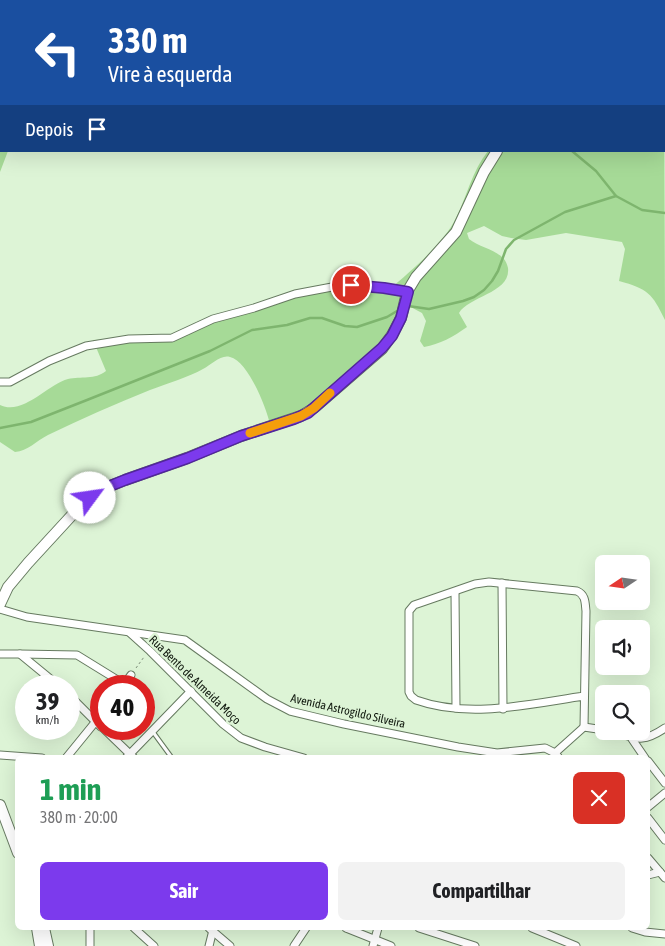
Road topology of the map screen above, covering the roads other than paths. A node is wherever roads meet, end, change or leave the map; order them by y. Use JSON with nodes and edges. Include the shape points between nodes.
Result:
{"nodes":[{"id":1,"x":496,"y":152,"type":"edge"},
{"id":2,"x":408,"y":292,"type":"junction"},
{"id":3,"x":0,"y":382,"type":"edge"},
{"id":4,"x":502,"y":583,"type":"junction"},
{"id":5,"x":455,"y":592,"type":"junction"},
{"id":6,"x":0,"y":604,"type":"edge"},
{"id":7,"x":0,"y":609,"type":"edge"},
{"id":8,"x":129,"y":632,"type":"junction"},
{"id":9,"x":0,"y":654,"type":"edge"},
{"id":10,"x":20,"y":654,"type":"junction"},
{"id":11,"x":46,"y":675,"type":"edge"},
{"id":12,"x":108,"y":675,"type":"edge"},
{"id":13,"x":191,"y":691,"type":"junction"},
{"id":14,"x":584,"y":696,"type":"junction"},
{"id":15,"x":80,"y":706,"type":"edge"},
{"id":16,"x":456,"y":708,"type":"junction"},
{"id":17,"x":504,"y":709,"type":"junction"},
{"id":18,"x":90,"y":716,"type":"edge"},
{"id":19,"x":584,"y":727,"type":"junction"},
{"id":20,"x":665,"y":728,"type":"edge"},
{"id":21,"x":155,"y":729,"type":"edge"},
{"id":22,"x":595,"y":729,"type":"edge"},
{"id":23,"x":90,"y":735,"type":"edge"},
{"id":24,"x":155,"y":736,"type":"edge"},
{"id":25,"x":650,"y":737,"type":"edge"},
{"id":26,"x":114,"y":740,"type":"edge"},
{"id":27,"x":145,"y":740,"type":"edge"},
{"id":28,"x":633,"y":740,"type":"edge"},
{"id":29,"x":0,"y":755,"type":"edge"},
{"id":30,"x":69,"y":755,"type":"edge"},
{"id":31,"x":129,"y":755,"type":"edge"},
{"id":32,"x":131,"y":755,"type":"edge"},
{"id":33,"x":170,"y":755,"type":"edge"},
{"id":34,"x":293,"y":755,"type":"edge"},
{"id":35,"x":510,"y":755,"type":"edge"},
{"id":36,"x":557,"y":755,"type":"edge"},
{"id":37,"x":641,"y":755,"type":"edge"},
{"id":38,"x":15,"y":756,"type":"edge"},
{"id":39,"x":650,"y":765,"type":"edge"},
{"id":40,"x":665,"y":781,"type":"edge"},
{"id":41,"x":665,"y":793,"type":"edge"},
{"id":42,"x":0,"y":805,"type":"edge"},
{"id":43,"x":650,"y":805,"type":"edge"},
{"id":44,"x":650,"y":821,"type":"edge"},
{"id":45,"x":15,"y":838,"type":"edge"},
{"id":46,"x":665,"y":840,"type":"edge"},
{"id":47,"x":650,"y":860,"type":"edge"},
{"id":48,"x":662,"y":875,"type":"edge"},
{"id":49,"x":37,"y":930,"type":"edge"},
{"id":50,"x":44,"y":930,"type":"edge"},
{"id":51,"x":90,"y":930,"type":"edge"},
{"id":52,"x":136,"y":930,"type":"edge"},
{"id":53,"x":212,"y":930,"type":"edge"},
{"id":54,"x":213,"y":930,"type":"edge"},
{"id":55,"x":305,"y":930,"type":"edge"},
{"id":56,"x":350,"y":930,"type":"edge"},
{"id":57,"x":377,"y":930,"type":"edge"},
{"id":58,"x":425,"y":930,"type":"edge"},
{"id":59,"x":537,"y":930,"type":"edge"},
{"id":60,"x":638,"y":930,"type":"edge"},
{"id":61,"x":665,"y":934,"type":"edge"},
{"id":62,"x":374,"y":943,"type":"edge"},
{"id":63,"x":40,"y":946,"type":"edge"},
{"id":64,"x":48,"y":946,"type":"edge"},
{"id":65,"x":90,"y":946,"type":"edge"},
{"id":66,"x":154,"y":946,"type":"edge"},
{"id":67,"x":209,"y":946,"type":"edge"},
{"id":68,"x":230,"y":946,"type":"edge"},
{"id":69,"x":294,"y":946,"type":"edge"},
{"id":70,"x":391,"y":946,"type":"edge"},
{"id":71,"x":475,"y":946,"type":"edge"},
{"id":72,"x":576,"y":946,"type":"edge"}],
"edges":[{"from":1,"to":2,"type":"street","via":[[456,232],[420,270]]},
{"from":2,"to":3,"type":"street","via":[[351,285],[295,294],[213,319],[172,338],[129,339],[86,346],[6,383]]},
{"from":2,"to":6,"type":"street","via":[[392,336],[314,408],[294,419],[241,436],[101,492],[73,514],[28,563],[8,586]]},
{"from":4,"to":5,"type":"street","via":[[475,584]]},
{"from":4,"to":14,"type":"street","via":[[577,591],[584,595]]},
{"from":4,"to":17,"type":"street"},
{"from":5,"to":16,"type":"street"},
{"from":5,"to":16,"type":"street","via":[[414,605],[409,611],[409,684],[410,696],[421,702]]},
{"from":7,"to":8,"type":"street","name":"Avenida Astrogildo Silveira","via":[[27,617]]},
{"from":8,"to":13,"type":"street","name":"Rua Bento de Almeida Moço"},
{"from":8,"to":35,"type":"street","name":"Avenida Astrogildo Silveira","via":[[185,640],[267,699],[290,710],[344,724]]},
{"from":9,"to":10,"type":"street"},
{"from":10,"to":11,"type":"street"},
{"from":10,"to":12,"type":"street","via":[[77,655]]},
{"from":13,"to":21,"type":"street"},
{"from":13,"to":34,"type":"street","name":"Rua Bento de Almeida Moço","via":[[241,738]]},
{"from":14,"to":17,"type":"street"},
{"from":14,"to":19,"type":"street"},
{"from":15,"to":18,"type":"street"},
{"from":16,"to":17,"type":"street"},
{"from":19,"to":22,"type":"street"},
{"from":19,"to":36,"type":"street"},
{"from":20,"to":25,"type":"street"},
{"from":23,"to":30,"type":"street"},
{"from":24,"to":33,"type":"lane"},
{"from":26,"to":31,"type":"street"},
{"from":27,"to":32,"type":"street"},
{"from":28,"to":37,"type":"street"},
{"from":29,"to":38,"type":"street"},
{"from":35,"to":36,"type":"street","name":"Avenida Astrogildo Silveira","via":[[545,748]]},
{"from":39,"to":40,"type":"street"},
{"from":41,"to":43,"type":"street"},
{"from":42,"to":45,"type":"street"},
{"from":44,"to":46,"type":"street"},
{"from":47,"to":48,"type":"street"},
{"from":49,"to":63,"type":"street"},
{"from":50,"to":64,"type":"street"},
{"from":51,"to":65,"type":"street"},
{"from":52,"to":66,"type":"street"},
{"from":53,"to":67,"type":"street"},
{"from":54,"to":68,"type":"street"},
{"from":55,"to":69,"type":"street"},
{"from":56,"to":62,"type":"street"},
{"from":57,"to":62,"type":"street"},
{"from":58,"to":71,"type":"street"},
{"from":59,"to":72,"type":"street"},
{"from":60,"to":61,"type":"street"},
{"from":62,"to":70,"type":"street"}]}
